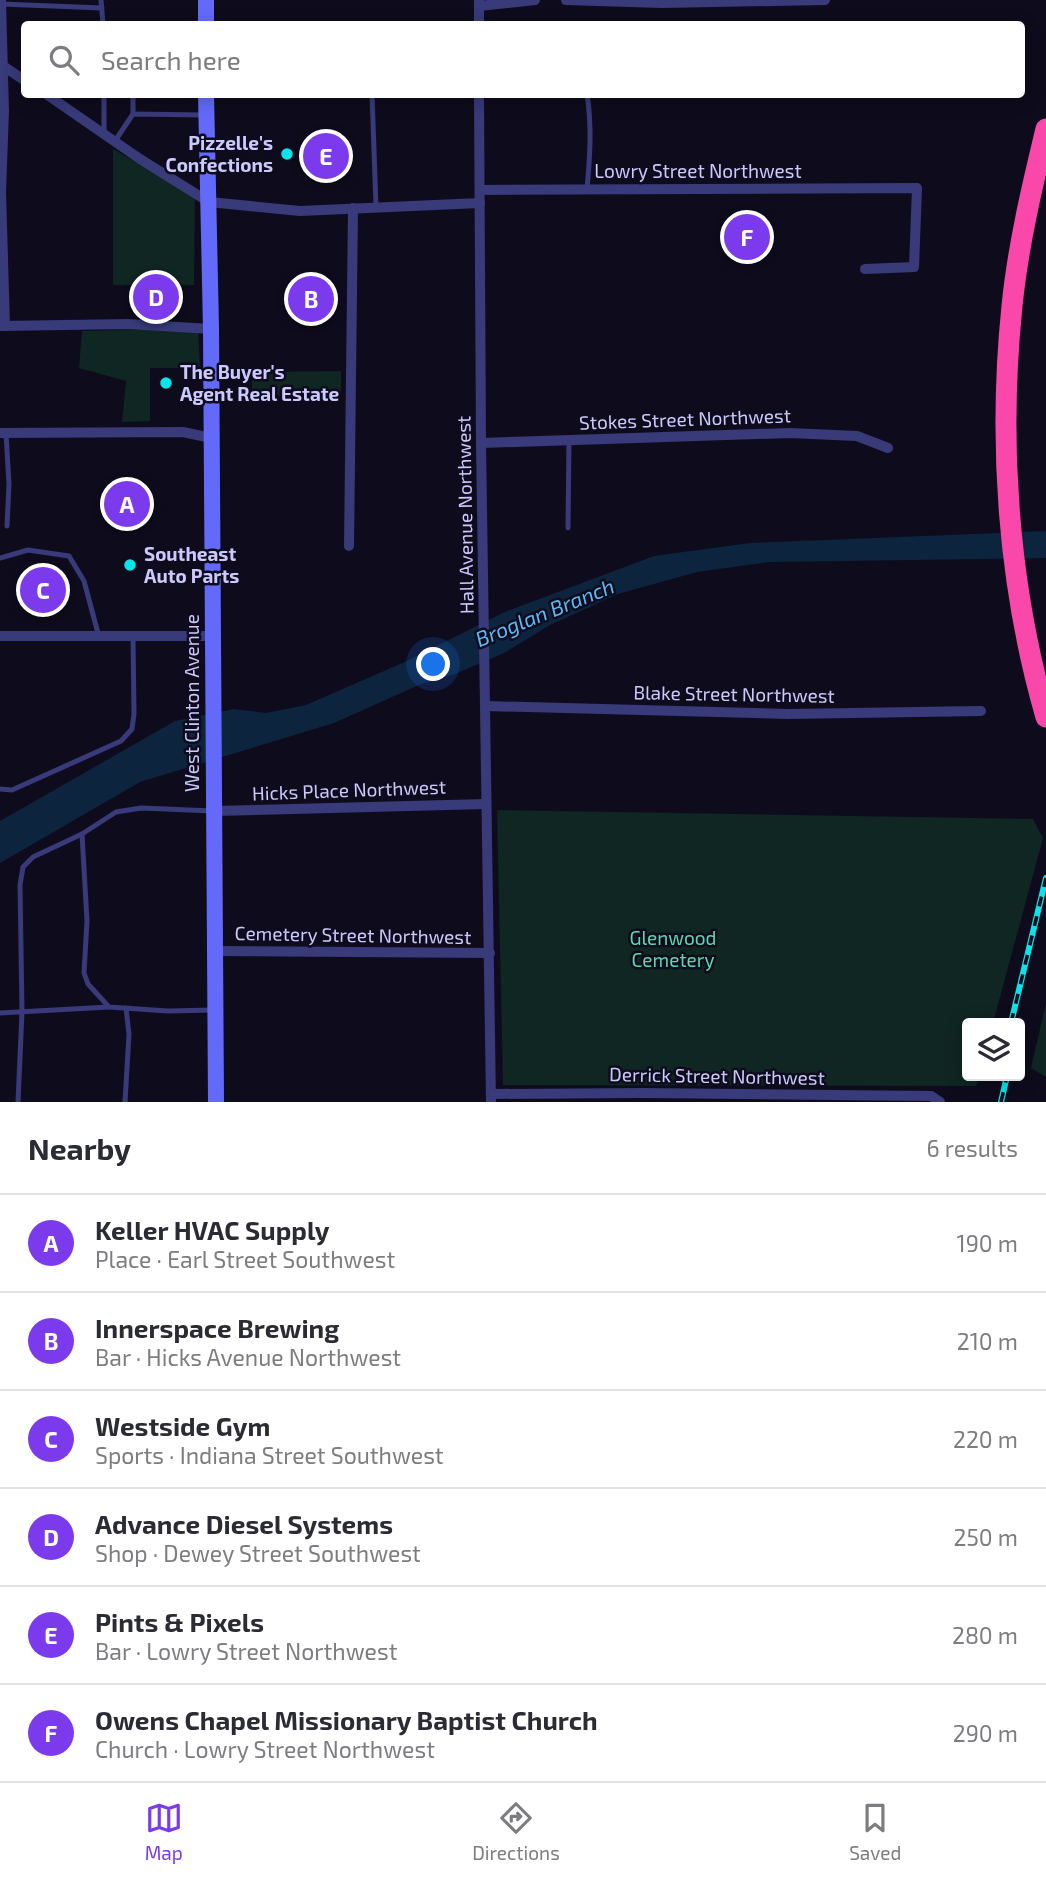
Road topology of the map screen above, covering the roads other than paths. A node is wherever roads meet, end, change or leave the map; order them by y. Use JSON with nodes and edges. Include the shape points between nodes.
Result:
{"nodes":[{"id":1,"x":101,"y":0,"type":"edge"},
{"id":2,"x":206,"y":0,"type":"edge"},
{"id":3,"x":535,"y":0,"type":"edge"},
{"id":4,"x":566,"y":0,"type":"edge"},
{"id":5,"x":825,"y":0,"type":"edge"},
{"id":6,"x":1,"y":2,"type":"edge"},
{"id":7,"x":479,"y":3,"type":"edge"},
{"id":8,"x":102,"y":8,"type":"junction"},
{"id":9,"x":103,"y":21,"type":"edge"},
{"id":10,"x":206,"y":21,"type":"edge"},
{"id":11,"x":479,"y":21,"type":"edge"},
{"id":12,"x":1,"y":64,"type":"edge"},
{"id":13,"x":21,"y":78,"type":"edge"},
{"id":14,"x":52,"y":98,"type":"edge"},
{"id":15,"x":104,"y":98,"type":"edge"},
{"id":16,"x":133,"y":98,"type":"edge"},
{"id":17,"x":206,"y":98,"type":"edge"},
{"id":18,"x":372,"y":98,"type":"edge"},
{"id":19,"x":479,"y":98,"type":"edge"},
{"id":20,"x":587,"y":98,"type":"edge"},
{"id":21,"x":133,"y":114,"type":"junction"},
{"id":22,"x":207,"y":116,"type":"junction"},
{"id":23,"x":1046,"y":128,"type":"edge"},
{"id":24,"x":104,"y":134,"type":"junction"},
{"id":25,"x":115,"y":141,"type":"junction"},
{"id":26,"x":587,"y":189,"type":"junction"},
{"id":27,"x":480,"y":190,"type":"junction"},
{"id":28,"x":209,"y":201,"type":"junction"},
{"id":29,"x":480,"y":202,"type":"junction"},
{"id":30,"x":376,"y":207,"type":"junction"},
{"id":31,"x":353,"y":208,"type":"junction"},
{"id":32,"x":865,"y":269,"type":"dead end"},
{"id":33,"x":3,"y":326,"type":"edge"},
{"id":34,"x":211,"y":329,"type":"junction"},
{"id":35,"x":3,"y":433,"type":"edge"},
{"id":36,"x":211,"y":438,"type":"junction"},
{"id":37,"x":569,"y":440,"type":"junction"},
{"id":38,"x":481,"y":443,"type":"junction"},
{"id":39,"x":887,"y":448,"type":"dead end"},
{"id":40,"x":0,"y":473,"type":"edge"},
{"id":41,"x":8,"y":473,"type":"junction"},
{"id":42,"x":7,"y":526,"type":"dead end"},
{"id":43,"x":568,"y":528,"type":"dead end"},
{"id":44,"x":349,"y":546,"type":"dead end"},
{"id":45,"x":0,"y":558,"type":"edge"},
{"id":46,"x":0,"y":636,"type":"edge"},
{"id":47,"x":212,"y":636,"type":"junction"},
{"id":48,"x":99,"y":637,"type":"junction"},
{"id":49,"x":133,"y":637,"type":"junction"},
{"id":50,"x":486,"y":706,"type":"junction"},
{"id":51,"x":981,"y":711,"type":"dead end"},
{"id":52,"x":1046,"y":717,"type":"edge"},
{"id":53,"x":0,"y":789,"type":"edge"},
{"id":54,"x":486,"y":804,"type":"junction"},
{"id":55,"x":213,"y":811,"type":"junction"},
{"id":56,"x":82,"y":834,"type":"junction"},
{"id":57,"x":216,"y":951,"type":"junction"},
{"id":58,"x":489,"y":953,"type":"junction"},
{"id":59,"x":109,"y":1007,"type":"junction"},
{"id":60,"x":125,"y":1008,"type":"junction"},
{"id":61,"x":216,"y":1010,"type":"junction"},
{"id":62,"x":22,"y":1012,"type":"junction"},
{"id":63,"x":0,"y":1013,"type":"edge"},
{"id":64,"x":491,"y":1098,"type":"edge"},
{"id":65,"x":735,"y":1098,"type":"edge"},
{"id":66,"x":18,"y":1102,"type":"edge"},
{"id":67,"x":125,"y":1102,"type":"edge"},
{"id":68,"x":216,"y":1102,"type":"edge"},
{"id":69,"x":940,"y":1102,"type":"edge"}],
"edges":[{"from":1,"to":8,"type":"lane"},
{"from":2,"to":10,"type":"street"},
{"from":3,"to":7,"type":"street"},
{"from":4,"to":5,"type":"street"},
{"from":6,"to":8,"type":"lane"},
{"from":6,"to":12,"type":"street"},
{"from":7,"to":11,"type":"street"},
{"from":8,"to":9,"type":"lane"},
{"from":12,"to":13,"type":"street"},
{"from":12,"to":33,"type":"street"},
{"from":14,"to":24,"type":"street"},
{"from":15,"to":24,"type":"lane"},
{"from":16,"to":21,"type":"lane"},
{"from":17,"to":22,"type":"street","name":"West Clinton Avenue"},
{"from":18,"to":30,"type":"lane"},
{"from":19,"to":27,"type":"street","name":"Hall Avenue Northwest"},
{"from":20,"to":26,"type":"lane"},
{"from":21,"to":22,"type":"lane"},
{"from":21,"to":25,"type":"lane"},
{"from":22,"to":28,"type":"street","name":"West Clinton Avenue"},
{"from":23,"to":52,"type":"highway","via":[[1012,304],[1004,405],[1008,501],[1019,592]]},
{"from":24,"to":25,"type":"street"},
{"from":25,"to":28,"type":"street"},
{"from":26,"to":27,"type":"street","name":"Lowry Street Northwest"},
{"from":26,"to":32,"type":"street","name":"Lowry Street Northwest","via":[[917,188],[914,267]]},
{"from":27,"to":29,"type":"street","name":"Hall Avenue Northwest"},
{"from":28,"to":31,"type":"street","via":[[300,211]]},
{"from":28,"to":34,"type":"street","name":"West Clinton Avenue"},
{"from":29,"to":30,"type":"street"},
{"from":29,"to":38,"type":"street","name":"Hall Avenue Northwest"},
{"from":30,"to":31,"type":"street"},
{"from":31,"to":44,"type":"street"},
{"from":33,"to":34,"type":"street","via":[[128,324]]},
{"from":34,"to":36,"type":"street","name":"West Clinton Avenue"},
{"from":35,"to":36,"type":"street","via":[[183,432]]},
{"from":35,"to":41,"type":"lane"},
{"from":36,"to":47,"type":"street","name":"West Clinton Avenue"},
{"from":37,"to":38,"type":"street","name":"Stokes Street Northwest"},
{"from":37,"to":39,"type":"street","name":"Stokes Street Northwest","via":[[790,433],[857,436]]},
{"from":37,"to":43,"type":"lane"},
{"from":38,"to":50,"type":"street","name":"Hall Avenue Northwest"},
{"from":40,"to":41,"type":"lane"},
{"from":41,"to":42,"type":"lane"},
{"from":45,"to":48,"type":"lane","via":[[28,550],[69,556],[84,581]]},
{"from":46,"to":48,"type":"street"},
{"from":47,"to":49,"type":"street"},
{"from":47,"to":55,"type":"street","name":"West Clinton Avenue"},
{"from":48,"to":49,"type":"street"},
{"from":49,"to":53,"type":"lane","via":[[132,729],[121,741],[12,790]]},
{"from":50,"to":51,"type":"street","name":"Blake Street Northwest","via":[[789,715]]},
{"from":50,"to":54,"type":"street","name":"Hall Avenue Northwest"},
{"from":54,"to":55,"type":"street","name":"Hicks Place Northwest"},
{"from":54,"to":58,"type":"street","name":"Hall Avenue Northwest"},
{"from":55,"to":56,"type":"lane","via":[[141,808],[116,812]]},
{"from":55,"to":57,"type":"street","name":"West Clinton Avenue"},
{"from":56,"to":59,"type":"lane","via":[[84,973]]},
{"from":56,"to":62,"type":"lane","via":[[33,857],[23,867]]},
{"from":57,"to":58,"type":"street","name":"Cemetery Street Northwest"},
{"from":57,"to":61,"type":"street","name":"West Clinton Avenue"},
{"from":58,"to":64,"type":"street","name":"Hall Avenue Northwest"},
{"from":59,"to":60,"type":"lane"},
{"from":59,"to":62,"type":"lane"},
{"from":60,"to":61,"type":"lane"},
{"from":60,"to":67,"type":"lane","via":[[129,1034]]},
{"from":61,"to":68,"type":"street","name":"West Clinton Avenue"},
{"from":62,"to":63,"type":"lane"},
{"from":62,"to":66,"type":"lane"},
{"from":64,"to":65,"type":"street","name":"Derrick Street Northwest"},
{"from":65,"to":69,"type":"street","name":"Derrick Street Northwest","via":[[931,1096]]}]}
